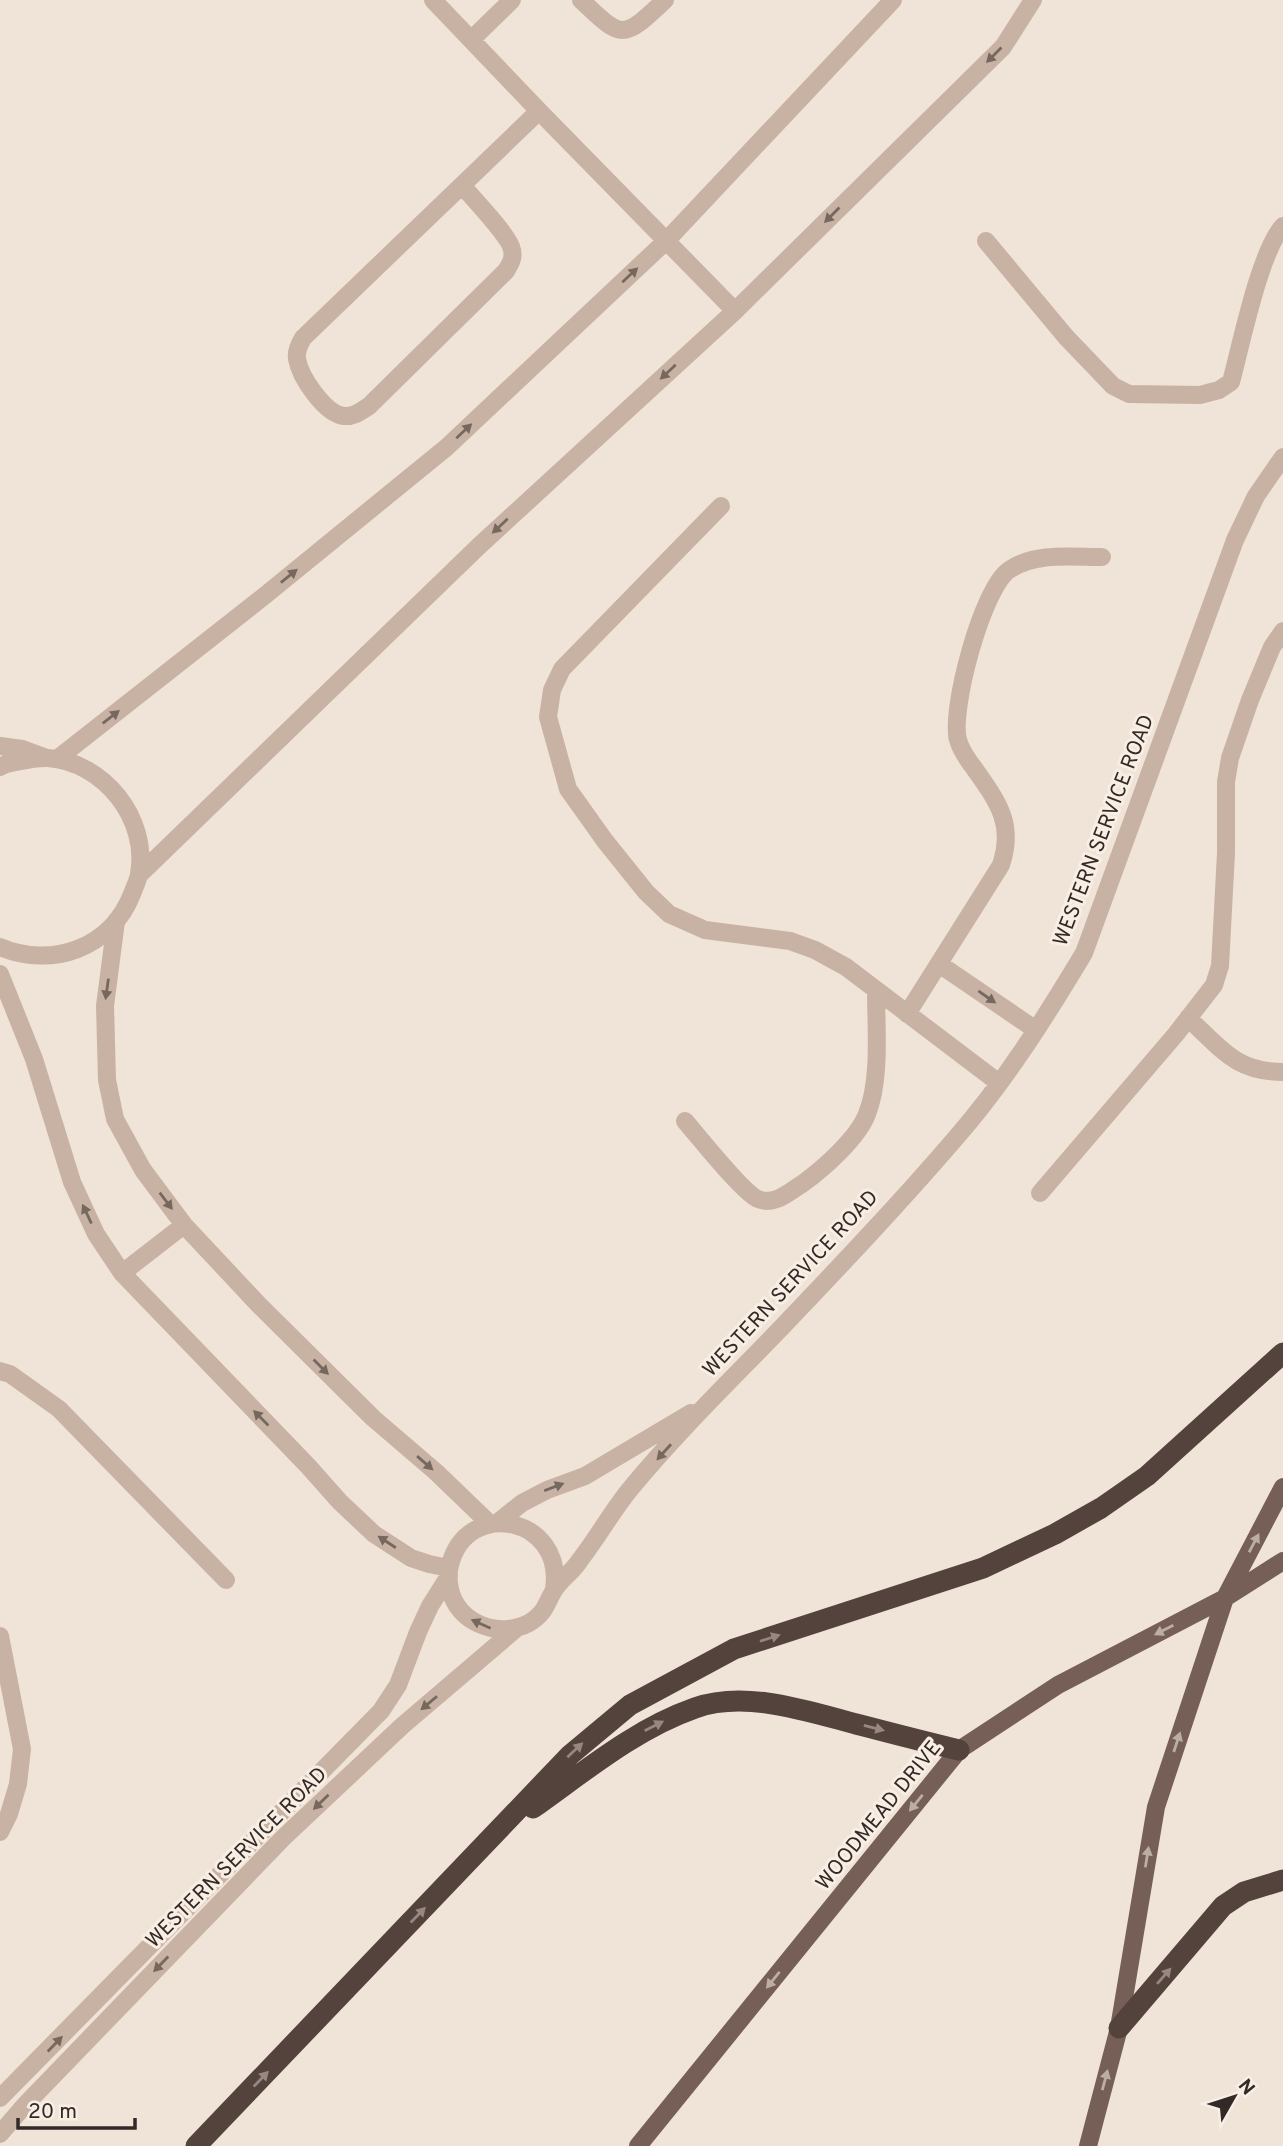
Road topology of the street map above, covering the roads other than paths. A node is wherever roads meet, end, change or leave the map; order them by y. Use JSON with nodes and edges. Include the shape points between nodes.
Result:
{"nodes":[{"id":1,"x":433,"y":0,"type":"edge"},
{"id":2,"x":513,"y":0,"type":"edge"},
{"id":3,"x":581,"y":0,"type":"edge"},
{"id":4,"x":665,"y":0,"type":"edge"},
{"id":5,"x":893,"y":0,"type":"edge"},
{"id":6,"x":1033,"y":0,"type":"edge"},
{"id":7,"x":471,"y":40,"type":"junction"},
{"id":8,"x":538,"y":111,"type":"junction"},
{"id":9,"x":462,"y":186,"type":"junction"},
{"id":10,"x":1283,"y":226,"type":"edge"},
{"id":11,"x":667,"y":240,"type":"junction"},
{"id":12,"x":986,"y":241,"type":"dead end"},
{"id":13,"x":734,"y":311,"type":"junction"},
{"id":14,"x":1283,"y":457,"type":"edge"},
{"id":15,"x":721,"y":506,"type":"dead end"},
{"id":16,"x":1102,"y":557,"type":"dead end"},
{"id":17,"x":1283,"y":631,"type":"edge"},
{"id":18,"x":0,"y":746,"type":"edge"},
{"id":19,"x":51,"y":759,"type":"junction"},
{"id":20,"x":0,"y":767,"type":"edge"},
{"id":21,"x":139,"y":874,"type":"junction"},
{"id":22,"x":116,"y":921,"type":"junction"},
{"id":23,"x":0,"y":947,"type":"edge"},
{"id":24,"x":939,"y":964,"type":"junction"},
{"id":25,"x":0,"y":974,"type":"edge"},
{"id":26,"x":876,"y":991,"type":"junction"},
{"id":27,"x":907,"y":1014,"type":"junction"},
{"id":28,"x":1188,"y":1018,"type":"junction"},
{"id":29,"x":1035,"y":1031,"type":"junction"},
{"id":30,"x":1283,"y":1072,"type":"edge"},
{"id":31,"x":999,"y":1083,"type":"junction"},
{"id":32,"x":685,"y":1121,"type":"dead end"},
{"id":33,"x":1040,"y":1194,"type":"dead end"},
{"id":34,"x":184,"y":1225,"type":"junction"},
{"id":35,"x":122,"y":1273,"type":"junction"},
{"id":36,"x":1283,"y":1353,"type":"edge"},
{"id":37,"x":0,"y":1371,"type":"edge"},
{"id":38,"x":709,"y":1401,"type":"junction"},
{"id":39,"x":1283,"y":1487,"type":"edge"},
{"id":40,"x":494,"y":1524,"type":"junction"},
{"id":41,"x":1283,"y":1561,"type":"edge"},
{"id":42,"x":449,"y":1572,"type":"junction"},
{"id":43,"x":226,"y":1580,"type":"dead end"},
{"id":44,"x":554,"y":1589,"type":"junction"},
{"id":45,"x":1225,"y":1598,"type":"junction"},
{"id":46,"x":518,"y":1627,"type":"junction"},
{"id":47,"x":0,"y":1636,"type":"edge"},
{"id":48,"x":959,"y":1750,"type":"junction"},
{"id":49,"x":0,"y":1832,"type":"edge"},
{"id":50,"x":497,"y":1833,"type":"junction"},
{"id":51,"x":1283,"y":1880,"type":"edge"},
{"id":52,"x":1119,"y":2028,"type":"junction"},
{"id":53,"x":0,"y":2098,"type":"edge"},
{"id":54,"x":0,"y":2134,"type":"edge"},
{"id":55,"x":196,"y":2146,"type":"edge"},
{"id":56,"x":638,"y":2146,"type":"edge"},
{"id":57,"x":1088,"y":2146,"type":"edge"}],
"edges":[{"from":1,"to":7,"type":"street"},
{"from":2,"to":7,"type":"street"},
{"from":3,"to":4,"type":"street","via":[[618,31],[638,24]]},
{"from":5,"to":11,"type":"street"},
{"from":6,"to":13,"type":"street","one_way":true,"via":[[1003,47]]},
{"from":7,"to":8,"type":"street"},
{"from":8,"to":9,"type":"street"},
{"from":8,"to":11,"type":"street"},
{"from":9,"to":9,"type":"street","via":[[299,345],[296,356],[301,373],[327,407],[342,416],[355,415],[369,406],[512,262],[513,249],[506,237]]},
{"from":10,"to":12,"type":"street","via":[[1265,258],[1231,382],[1200,396],[1129,394],[1113,386]]},
{"from":11,"to":13,"type":"street"},
{"from":19,"to":11,"type":"street","one_way":true,"via":[[263,597],[447,447]]},
{"from":13,"to":21,"type":"street","one_way":true,"via":[[479,545]]},
{"from":14,"to":29,"type":"street","name":"WESTERN SERVICE ROAD","via":[[1256,496],[1235,540],[1084,953]]},
{"from":15,"to":26,"type":"street","via":[[562,669],[552,690],[548,717],[568,789],[646,892],[669,914],[705,930],[790,941],[815,950]]},
{"from":16,"to":24,"type":"street","via":[[1043,558],[1008,570],[979,622],[955,728],[959,744],[1003,815],[1007,847],[1001,865]]},
{"from":17,"to":28,"type":"street","via":[[1254,690],[1230,758],[1220,966],[1214,985]]},
{"from":18,"to":19,"type":"street"},
{"from":19,"to":20,"type":"street"},
{"from":19,"to":21,"type":"street","via":[[82,767],[109,785],[129,811],[139,842]]},
{"from":21,"to":22,"type":"street","via":[[125,911]]},
{"from":22,"to":23,"type":"street","via":[[99,939],[72,952],[44,957]]},
{"from":22,"to":34,"type":"street","one_way":true,"via":[[105,1006],[107,1080],[115,1119],[143,1170]]},
{"from":24,"to":27,"type":"street"},
{"from":24,"to":29,"type":"street","one_way":true},
{"from":35,"to":25,"type":"street","one_way":true,"via":[[96,1234],[72,1182],[34,1059]]},
{"from":26,"to":27,"type":"street"},
{"from":26,"to":32,"type":"street","via":[[873,1096],[867,1115],[839,1152],[781,1198],[769,1202],[751,1195]]},
{"from":27,"to":31,"type":"street"},
{"from":28,"to":30,"type":"street","via":[[1243,1066]]},
{"from":28,"to":33,"type":"street"},
{"from":29,"to":31,"type":"street","name":"WESTERN SERVICE ROAD"},
{"from":31,"to":38,"type":"street","name":"WESTERN SERVICE ROAD","via":[[874,1230]]},
{"from":34,"to":35,"type":"street"},
{"from":34,"to":40,"type":"street","one_way":true,"via":[[373,1418]]},
{"from":42,"to":35,"type":"street","one_way":true,"via":[[411,1558],[374,1534]]},
{"from":50,"to":36,"type":"highway","one_way":true,"via":[[570,1755],[630,1705],[734,1649],[983,1568],[1066,1527],[1147,1476]]},
{"from":37,"to":43,"type":"street","via":[[59,1409]]},
{"from":40,"to":38,"type":"street","name":"WESTERN SERVICE ROAD","one_way":true,"via":[[522,1503],[598,1469]]},
{"from":38,"to":44,"type":"street","name":"WESTERN SERVICE ROAD","one_way":true,"via":[[629,1490],[578,1564]]},
{"from":45,"to":39,"type":"main road","one_way":true},
{"from":40,"to":42,"type":"street","via":[[463,1539]]},
{"from":40,"to":44,"type":"street","via":[[517,1525],[542,1541],[553,1559]]},
{"from":41,"to":45,"type":"main road","name":"WOODMEAD DRIVE"},
{"from":46,"to":42,"type":"street","one_way":true,"via":[[490,1628],[465,1615],[450,1591]]},
{"from":53,"to":42,"type":"street","name":"WESTERN SERVICE ROAD","one_way":true,"via":[[382,1711]]},
{"from":44,"to":46,"type":"street","via":[[541,1613]]},
{"from":45,"to":48,"type":"main road","name":"WOODMEAD DRIVE","one_way":true,"via":[[1058,1685]]},
{"from":52,"to":45,"type":"main road","one_way":true,"via":[[1156,1807]]},
{"from":46,"to":54,"type":"street","name":"WESTERN SERVICE ROAD","one_way":true,"via":[[402,1726],[283,1838]]},
{"from":47,"to":49,"type":"street","via":[[22,1749],[18,1784]]},
{"from":50,"to":48,"type":"highway","one_way":true,"via":[[631,1738],[697,1706],[780,1704]]},
{"from":48,"to":56,"type":"main road","name":"WOODMEAD DRIVE","one_way":true},
{"from":55,"to":50,"type":"highway","one_way":true},
{"from":52,"to":51,"type":"highway","one_way":true,"via":[[1223,1906],[1244,1892]]},
{"from":57,"to":52,"type":"main road","one_way":true}]}
